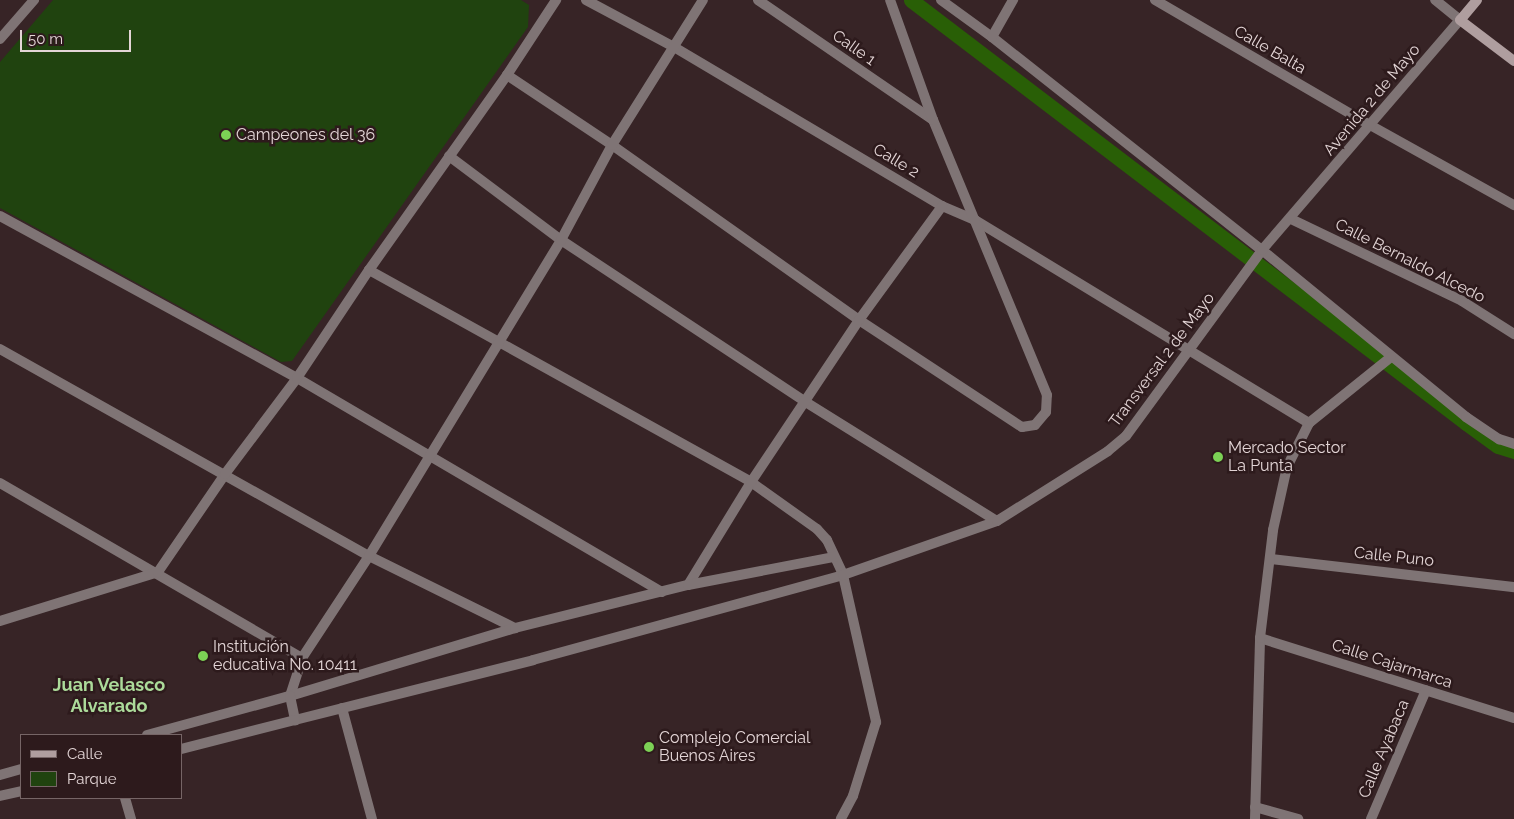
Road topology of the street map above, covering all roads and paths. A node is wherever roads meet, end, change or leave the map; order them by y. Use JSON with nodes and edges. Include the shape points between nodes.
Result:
{"nodes":[{"id":1,"x":556,"y":0,"type":"edge"},
{"id":2,"x":586,"y":0,"type":"edge"},
{"id":3,"x":703,"y":0,"type":"edge"},
{"id":4,"x":758,"y":0,"type":"edge"},
{"id":5,"x":890,"y":0,"type":"edge"},
{"id":6,"x":941,"y":0,"type":"edge"},
{"id":7,"x":1013,"y":0,"type":"edge"},
{"id":8,"x":1156,"y":0,"type":"edge"},
{"id":9,"x":1435,"y":0,"type":"edge"},
{"id":10,"x":1476,"y":0,"type":"edge"},
{"id":11,"x":28,"y":2,"type":"edge"},
{"id":12,"x":1460,"y":20,"type":"junction"},
{"id":13,"x":992,"y":37,"type":"junction"},
{"id":14,"x":0,"y":39,"type":"edge"},
{"id":15,"x":674,"y":47,"type":"junction"},
{"id":16,"x":1514,"y":61,"type":"edge"},
{"id":17,"x":507,"y":75,"type":"junction"},
{"id":18,"x":933,"y":120,"type":"junction"},
{"id":19,"x":1370,"y":125,"type":"junction"},
{"id":20,"x":612,"y":145,"type":"junction"},
{"id":21,"x":449,"y":156,"type":"junction"},
{"id":22,"x":1514,"y":205,"type":"edge"},
{"id":23,"x":942,"y":206,"type":"junction"},
{"id":24,"x":0,"y":216,"type":"edge"},
{"id":25,"x":1291,"y":219,"type":"junction"},
{"id":26,"x":975,"y":220,"type":"junction"},
{"id":27,"x":561,"y":240,"type":"junction"},
{"id":28,"x":1261,"y":252,"type":"junction"},
{"id":29,"x":369,"y":270,"type":"junction"},
{"id":30,"x":859,"y":320,"type":"junction"},
{"id":31,"x":1514,"y":334,"type":"edge"},
{"id":32,"x":498,"y":343,"type":"junction"},
{"id":33,"x":0,"y":349,"type":"edge"},
{"id":34,"x":1190,"y":349,"type":"junction"},
{"id":35,"x":1391,"y":357,"type":"junction"},
{"id":36,"x":297,"y":378,"type":"junction"},
{"id":37,"x":804,"y":401,"type":"junction"},
{"id":38,"x":1309,"y":423,"type":"junction"},
{"id":39,"x":1514,"y":444,"type":"edge"},
{"id":40,"x":430,"y":455,"type":"junction"},
{"id":41,"x":225,"y":474,"type":"junction"},
{"id":42,"x":751,"y":482,"type":"junction"},
{"id":43,"x":0,"y":483,"type":"edge"},
{"id":44,"x":997,"y":521,"type":"junction"},
{"id":45,"x":370,"y":556,"type":"junction"},
{"id":46,"x":834,"y":557,"type":"junction"},
{"id":47,"x":1271,"y":559,"type":"junction"},
{"id":48,"x":158,"y":572,"type":"junction"},
{"id":49,"x":843,"y":575,"type":"junction"},
{"id":50,"x":688,"y":585,"type":"junction"},
{"id":51,"x":1514,"y":587,"type":"edge"},
{"id":52,"x":662,"y":592,"type":"junction"},
{"id":53,"x":0,"y":621,"type":"edge"},
{"id":54,"x":515,"y":628,"type":"junction"},
{"id":55,"x":1260,"y":638,"type":"junction"},
{"id":56,"x":302,"y":658,"type":"junction"},
{"id":57,"x":1426,"y":690,"type":"junction"},
{"id":58,"x":290,"y":696,"type":"junction"},
{"id":59,"x":342,"y":708,"type":"junction"},
{"id":60,"x":1514,"y":718,"type":"edge"},
{"id":61,"x":295,"y":720,"type":"junction"},
{"id":62,"x":151,"y":734,"type":"edge"},
{"id":63,"x":182,"y":749,"type":"edge"},
{"id":64,"x":20,"y":769,"type":"edge"},
{"id":65,"x":0,"y":775,"type":"edge"},
{"id":66,"x":20,"y":791,"type":"edge"},
{"id":67,"x":0,"y":796,"type":"edge"},
{"id":68,"x":125,"y":799,"type":"edge"},
{"id":69,"x":1255,"y":807,"type":"junction"},
{"id":70,"x":131,"y":819,"type":"edge"},
{"id":71,"x":372,"y":819,"type":"edge"},
{"id":72,"x":841,"y":819,"type":"edge"},
{"id":73,"x":1255,"y":819,"type":"edge"},
{"id":74,"x":1298,"y":819,"type":"edge"},
{"id":75,"x":1371,"y":819,"type":"edge"}],
"edges":[{"from":1,"to":17,"type":"street"},
{"from":2,"to":15,"type":"street","name":"Calle 2"},
{"from":3,"to":15,"type":"street"},
{"from":4,"to":18,"type":"street","name":"Calle 1"},
{"from":5,"to":18,"type":"street"},
{"from":6,"to":13,"type":"street"},
{"from":7,"to":13,"type":"street"},
{"from":8,"to":19,"type":"street","name":"Calle Balta"},
{"from":9,"to":12,"type":"street"},
{"from":10,"to":12,"type":"main road","name":"Avenida 2 de Mayo"},
{"from":11,"to":14,"type":"street"},
{"from":12,"to":16,"type":"main road"},
{"from":12,"to":19,"type":"street","name":"Avenida 2 de Mayo"},
{"from":13,"to":28,"type":"street"},
{"from":15,"to":20,"type":"street"},
{"from":15,"to":23,"type":"street","name":"Calle 2"},
{"from":17,"to":20,"type":"street"},
{"from":17,"to":21,"type":"street"},
{"from":18,"to":26,"type":"street"},
{"from":19,"to":22,"type":"street","name":"Calle Balta"},
{"from":19,"to":25,"type":"street","name":"Avenida 2 de Mayo"},
{"from":20,"to":27,"type":"street"},
{"from":20,"to":30,"type":"street"},
{"from":21,"to":27,"type":"street"},
{"from":21,"to":29,"type":"street"},
{"from":23,"to":26,"type":"street","name":"Calle 2"},
{"from":23,"to":30,"type":"street"},
{"from":24,"to":36,"type":"street"},
{"from":25,"to":28,"type":"street","name":"Transversal 2 de Mayo"},
{"from":25,"to":31,"type":"street","name":"Calle Bernaldo Alcedo","via":[[1462,301]]},
{"from":26,"to":30,"type":"street","via":[[1046,396],[1046,412],[1035,425],[1022,427]]},
{"from":26,"to":34,"type":"street","name":"Calle 2"},
{"from":27,"to":32,"type":"street"},
{"from":27,"to":37,"type":"street"},
{"from":28,"to":34,"type":"street","name":"Transversal 2 de Mayo"},
{"from":28,"to":35,"type":"street"},
{"from":29,"to":32,"type":"street"},
{"from":29,"to":36,"type":"street"},
{"from":30,"to":37,"type":"street"},
{"from":32,"to":40,"type":"street"},
{"from":32,"to":42,"type":"street"},
{"from":33,"to":41,"type":"street"},
{"from":34,"to":38,"type":"street","name":"Calle 2"},
{"from":34,"to":44,"type":"street","name":"Transversal 2 de Mayo","via":[[1126,436],[1108,451]]},
{"from":35,"to":38,"type":"street"},
{"from":35,"to":39,"type":"street","via":[[1466,417],[1499,439]]},
{"from":36,"to":40,"type":"street"},
{"from":36,"to":41,"type":"street"},
{"from":37,"to":42,"type":"street"},
{"from":37,"to":44,"type":"street"},
{"from":38,"to":47,"type":"street","via":[[1287,467],[1273,530]]},
{"from":40,"to":45,"type":"street"},
{"from":40,"to":52,"type":"street"},
{"from":41,"to":45,"type":"street"},
{"from":41,"to":48,"type":"street"},
{"from":42,"to":46,"type":"street","via":[[818,529]]},
{"from":42,"to":50,"type":"street"},
{"from":43,"to":48,"type":"street"},
{"from":44,"to":49,"type":"street","name":"Transversal 2 de Mayo"},
{"from":45,"to":54,"type":"street"},
{"from":45,"to":56,"type":"street"},
{"from":46,"to":49,"type":"street"},
{"from":46,"to":50,"type":"street"},
{"from":47,"to":51,"type":"street","name":"Calle Puno"},
{"from":47,"to":55,"type":"street"},
{"from":48,"to":53,"type":"street"},
{"from":48,"to":56,"type":"street"},
{"from":49,"to":59,"type":"street","name":"Transversal 2 de Mayo","via":[[533,660]]},
{"from":49,"to":72,"type":"street","via":[[876,722],[853,796]]},
{"from":50,"to":52,"type":"street"},
{"from":52,"to":54,"type":"street"},
{"from":54,"to":58,"type":"street"},
{"from":55,"to":57,"type":"street","name":"Calle Cajarmarca"},
{"from":55,"to":69,"type":"street"},
{"from":56,"to":58,"type":"street"},
{"from":57,"to":60,"type":"street","name":"Calle Cajarmarca"},
{"from":57,"to":75,"type":"street","name":"Calle Ayabaca"},
{"from":58,"to":61,"type":"street"},
{"from":58,"to":62,"type":"street"},
{"from":59,"to":61,"type":"street","name":"Transversal 2 de Mayo"},
{"from":59,"to":71,"type":"street"},
{"from":61,"to":63,"type":"street","name":"Transversal 2 de Mayo"},
{"from":64,"to":65,"type":"street"},
{"from":66,"to":67,"type":"street"},
{"from":68,"to":70,"type":"street"},
{"from":69,"to":73,"type":"street"},
{"from":69,"to":74,"type":"street"}]}
